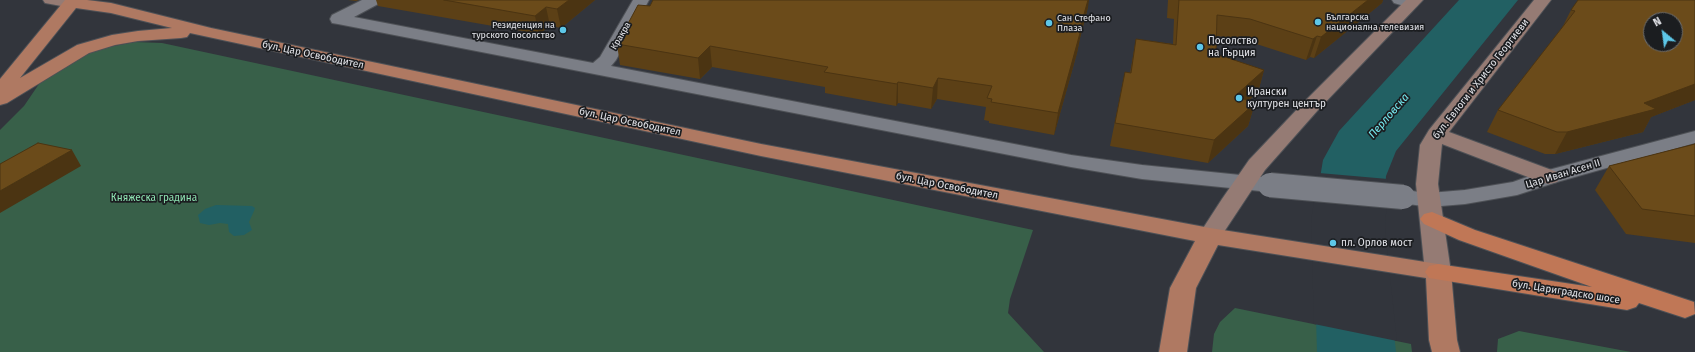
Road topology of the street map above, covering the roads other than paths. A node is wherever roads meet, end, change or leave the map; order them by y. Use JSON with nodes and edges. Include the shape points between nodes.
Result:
{"nodes":[{"id":1,"x":51,"y":0,"type":"edge"},
{"id":2,"x":374,"y":0,"type":"edge"},
{"id":3,"x":642,"y":0,"type":"edge"},
{"id":4,"x":1543,"y":0,"type":"edge"},
{"id":5,"x":73,"y":1,"type":"edge"},
{"id":6,"x":1409,"y":1,"type":"edge"},
{"id":7,"x":211,"y":33,"type":"junction"},
{"id":8,"x":597,"y":69,"type":"junction"},
{"id":9,"x":0,"y":91,"type":"edge"},
{"id":10,"x":0,"y":99,"type":"edge"},
{"id":11,"x":1436,"y":134,"type":"junction"},
{"id":12,"x":1695,"y":138,"type":"edge"},
{"id":13,"x":1548,"y":177,"type":"junction"},
{"id":14,"x":1244,"y":182,"type":"junction"},
{"id":15,"x":1430,"y":210,"type":"junction"},
{"id":16,"x":1210,"y":236,"type":"junction"},
{"id":17,"x":1438,"y":272,"type":"junction"},
{"id":18,"x":1690,"y":310,"type":"edge"},
{"id":19,"x":1173,"y":352,"type":"edge"},
{"id":20,"x":1446,"y":352,"type":"edge"}],
"edges":[{"from":1,"to":5,"type":"main road","name":"бул. Цар Освободител"},
{"from":2,"to":8,"type":"street","via":[[338,19]]},
{"from":3,"to":8,"type":"street","name":"Кракра","via":[[607,60]]},
{"from":4,"to":11,"type":"main road","name":"бул. Евлоги и Христо Георгиеви"},
{"from":5,"to":7,"type":"main road","name":"бул. Цар Освободител"},
{"from":5,"to":9,"type":"main road"},
{"from":6,"to":14,"type":"main road"},
{"from":7,"to":10,"type":"main road","via":[[138,36],[83,49]]},
{"from":7,"to":16,"type":"main road","name":"бул. Цар Освободител","via":[[761,150]]},
{"from":8,"to":14,"type":"street","via":[[1071,161],[1142,172]]},
{"from":11,"to":13,"type":"main road"},
{"from":11,"to":15,"type":"main road","name":"бул. Евлоги и Христо Георгиеви","via":[[1429,157],[1427,184]]},
{"from":12,"to":13,"type":"street","name":"Цар Иван Асен II"},
{"from":13,"to":15,"type":"street","name":"Цар Иван Асен II","via":[[1517,188],[1465,197]]},
{"from":14,"to":15,"type":"street","name":"Цар Иван Асен II","bridge":true,"via":[[1403,198]]},
{"from":14,"to":16,"type":"main road"},
{"from":15,"to":17,"type":"main road","name":"бул. Евлоги и Христо Георгиеви"},
{"from":15,"to":18,"type":"highway","via":[[1467,235]]},
{"from":16,"to":17,"type":"main road","name":"бул. Цар Освободител"},
{"from":16,"to":19,"type":"main road","via":[[1183,288]]},
{"from":17,"to":18,"type":"highway","name":"бул. Цариградско шосе"},
{"from":17,"to":20,"type":"main road","name":"бул. Евлоги и Христо Георгиеви"}]}
